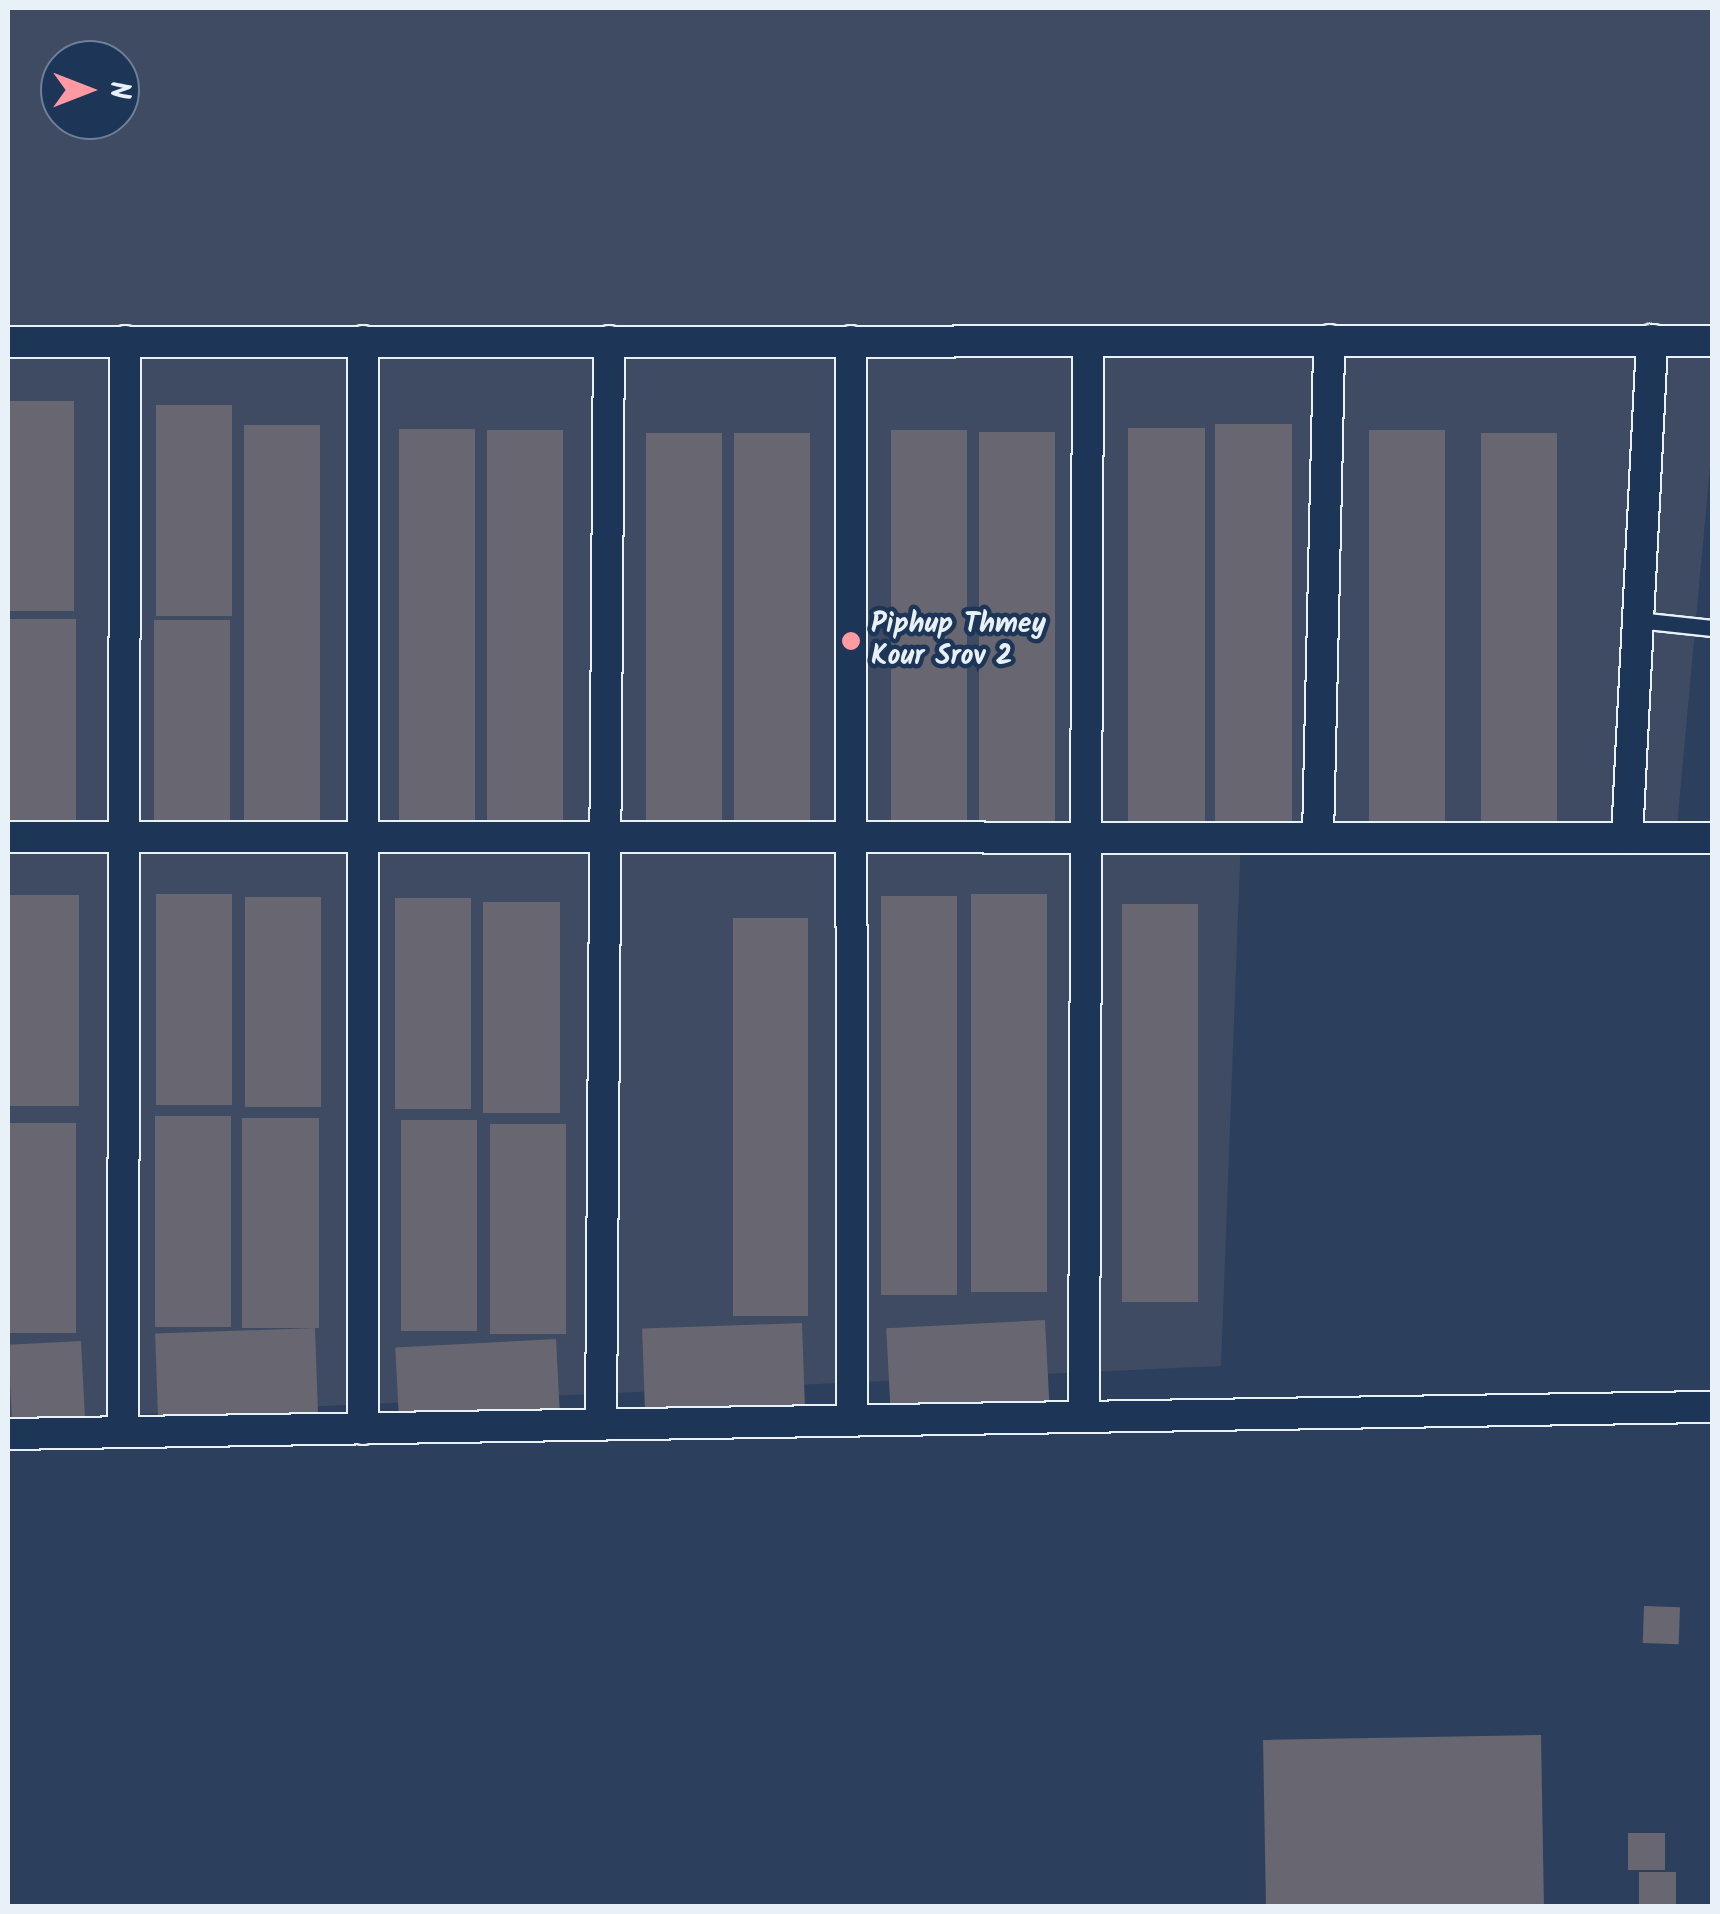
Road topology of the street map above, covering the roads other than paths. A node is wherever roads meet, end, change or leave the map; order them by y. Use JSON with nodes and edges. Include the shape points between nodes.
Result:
{"nodes":[{"id":1,"x":1329,"y":340,"type":"junction"},
{"id":2,"x":1652,"y":340,"type":"junction"},
{"id":3,"x":1712,"y":340,"type":"edge"},
{"id":4,"x":125,"y":341,"type":"junction"},
{"id":5,"x":364,"y":341,"type":"junction"},
{"id":6,"x":608,"y":341,"type":"junction"},
{"id":7,"x":850,"y":341,"type":"junction"},
{"id":8,"x":1088,"y":341,"type":"junction"},
{"id":9,"x":8,"y":342,"type":"edge"},
{"id":10,"x":1638,"y":620,"type":"junction"},
{"id":11,"x":1712,"y":628,"type":"edge"},
{"id":12,"x":8,"y":837,"type":"edge"},
{"id":13,"x":125,"y":837,"type":"junction"},
{"id":14,"x":363,"y":837,"type":"junction"},
{"id":15,"x":606,"y":837,"type":"junction"},
{"id":16,"x":851,"y":837,"type":"junction"},
{"id":17,"x":1086,"y":837,"type":"junction"},
{"id":18,"x":1318,"y":837,"type":"junction"},
{"id":19,"x":1627,"y":837,"type":"junction"},
{"id":20,"x":1712,"y":838,"type":"edge"},
{"id":21,"x":1712,"y":1407,"type":"edge"},
{"id":22,"x":1084,"y":1417,"type":"junction"},
{"id":23,"x":852,"y":1420,"type":"junction"},
{"id":24,"x":601,"y":1425,"type":"junction"},
{"id":25,"x":363,"y":1429,"type":"junction"},
{"id":26,"x":122,"y":1432,"type":"junction"},
{"id":27,"x":8,"y":1434,"type":"edge"}],
"edges":[{"from":1,"to":2,"type":"street"},
{"from":1,"to":8,"type":"street"},
{"from":1,"to":18,"type":"street"},
{"from":2,"to":3,"type":"street"},
{"from":2,"to":10,"type":"street"},
{"from":4,"to":5,"type":"street"},
{"from":4,"to":9,"type":"street"},
{"from":4,"to":13,"type":"street"},
{"from":5,"to":6,"type":"street"},
{"from":5,"to":14,"type":"street"},
{"from":6,"to":7,"type":"street"},
{"from":6,"to":15,"type":"street"},
{"from":7,"to":8,"type":"street"},
{"from":7,"to":16,"type":"street"},
{"from":8,"to":17,"type":"street"},
{"from":10,"to":11,"type":"lane"},
{"from":10,"to":19,"type":"street"},
{"from":12,"to":13,"type":"street"},
{"from":13,"to":14,"type":"street"},
{"from":13,"to":26,"type":"street"},
{"from":14,"to":15,"type":"street"},
{"from":14,"to":25,"type":"street"},
{"from":15,"to":16,"type":"street"},
{"from":15,"to":24,"type":"street"},
{"from":16,"to":17,"type":"street"},
{"from":16,"to":23,"type":"street"},
{"from":17,"to":18,"type":"street"},
{"from":17,"to":22,"type":"street"},
{"from":18,"to":19,"type":"street"},
{"from":19,"to":20,"type":"street"},
{"from":21,"to":22,"type":"street"},
{"from":22,"to":23,"type":"street"},
{"from":23,"to":24,"type":"street"},
{"from":24,"to":25,"type":"street"},
{"from":25,"to":26,"type":"street"},
{"from":26,"to":27,"type":"street"}]}
